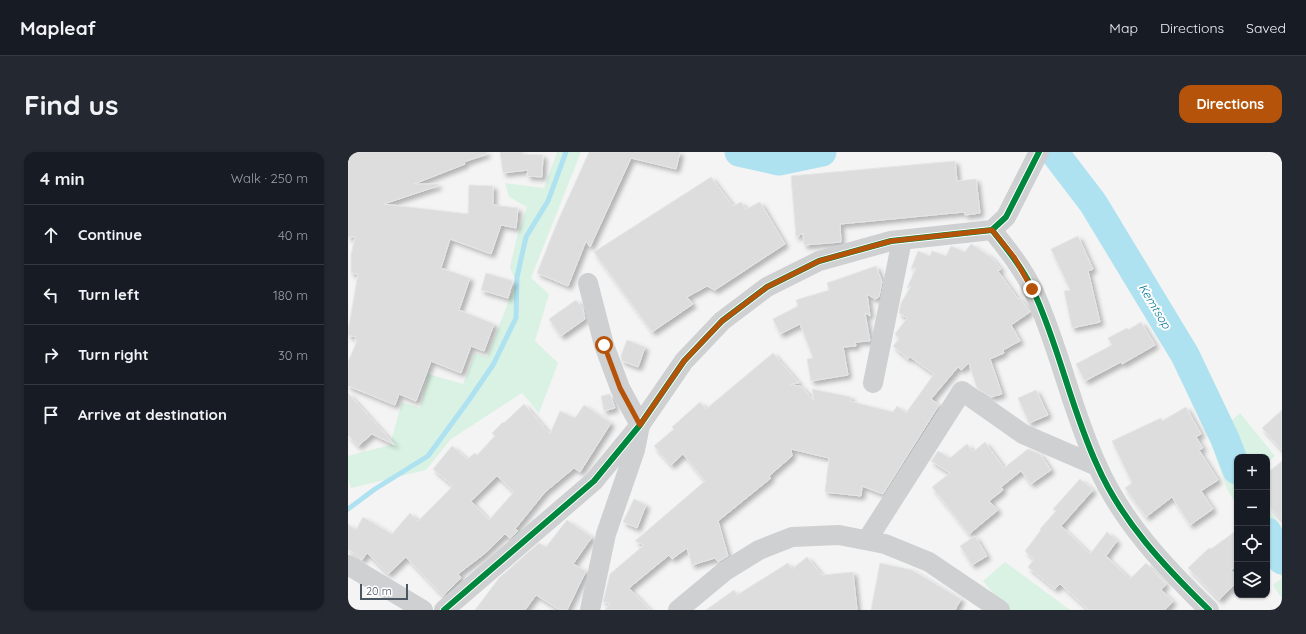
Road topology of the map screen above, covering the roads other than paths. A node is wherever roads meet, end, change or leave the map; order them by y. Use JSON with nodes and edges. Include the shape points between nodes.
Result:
{"nodes":[{"id":1,"x":1038,"y":154,"type":"edge"},
{"id":2,"x":992,"y":230,"type":"junction"},
{"id":3,"x":902,"y":240,"type":"junction"},
{"id":4,"x":588,"y":283,"type":"dead end"},
{"id":5,"x":872,"y":383,"type":"dead end"},
{"id":6,"x":640,"y":425,"type":"junction"},
{"id":7,"x":1097,"y":466,"type":"junction"},
{"id":8,"x":867,"y":540,"type":"junction"},
{"id":9,"x":348,"y":565,"type":"edge"},
{"id":10,"x":423,"y":610,"type":"edge"},
{"id":11,"x":444,"y":610,"type":"edge"},
{"id":12,"x":590,"y":610,"type":"edge"},
{"id":13,"x":678,"y":610,"type":"edge"},
{"id":14,"x":1000,"y":610,"type":"edge"},
{"id":15,"x":1209,"y":610,"type":"edge"}],
"edges":[{"from":1,"to":2,"type":"street","via":[[1006,217]]},
{"from":2,"to":3,"type":"street"},
{"from":2,"to":7,"type":"street","via":[[1014,257],[1032,289]]},
{"from":3,"to":5,"type":"street"},
{"from":3,"to":6,"type":"street","via":[[819,261],[767,287],[722,321],[684,361]]},
{"from":4,"to":6,"type":"street","via":[[604,345],[620,388]]},
{"from":6,"to":11,"type":"street","via":[[594,482]]},
{"from":6,"to":12,"type":"street","via":[[635,450],[606,534]]},
{"from":7,"to":8,"type":"street","via":[[1023,434],[962,391]]},
{"from":7,"to":15,"type":"street","via":[[1127,520],[1175,578]]},
{"from":8,"to":13,"type":"street","via":[[839,535],[792,537],[759,550],[725,571]]},
{"from":8,"to":14,"type":"street","via":[[885,544],[929,562]]},
{"from":9,"to":10,"type":"street"}]}
